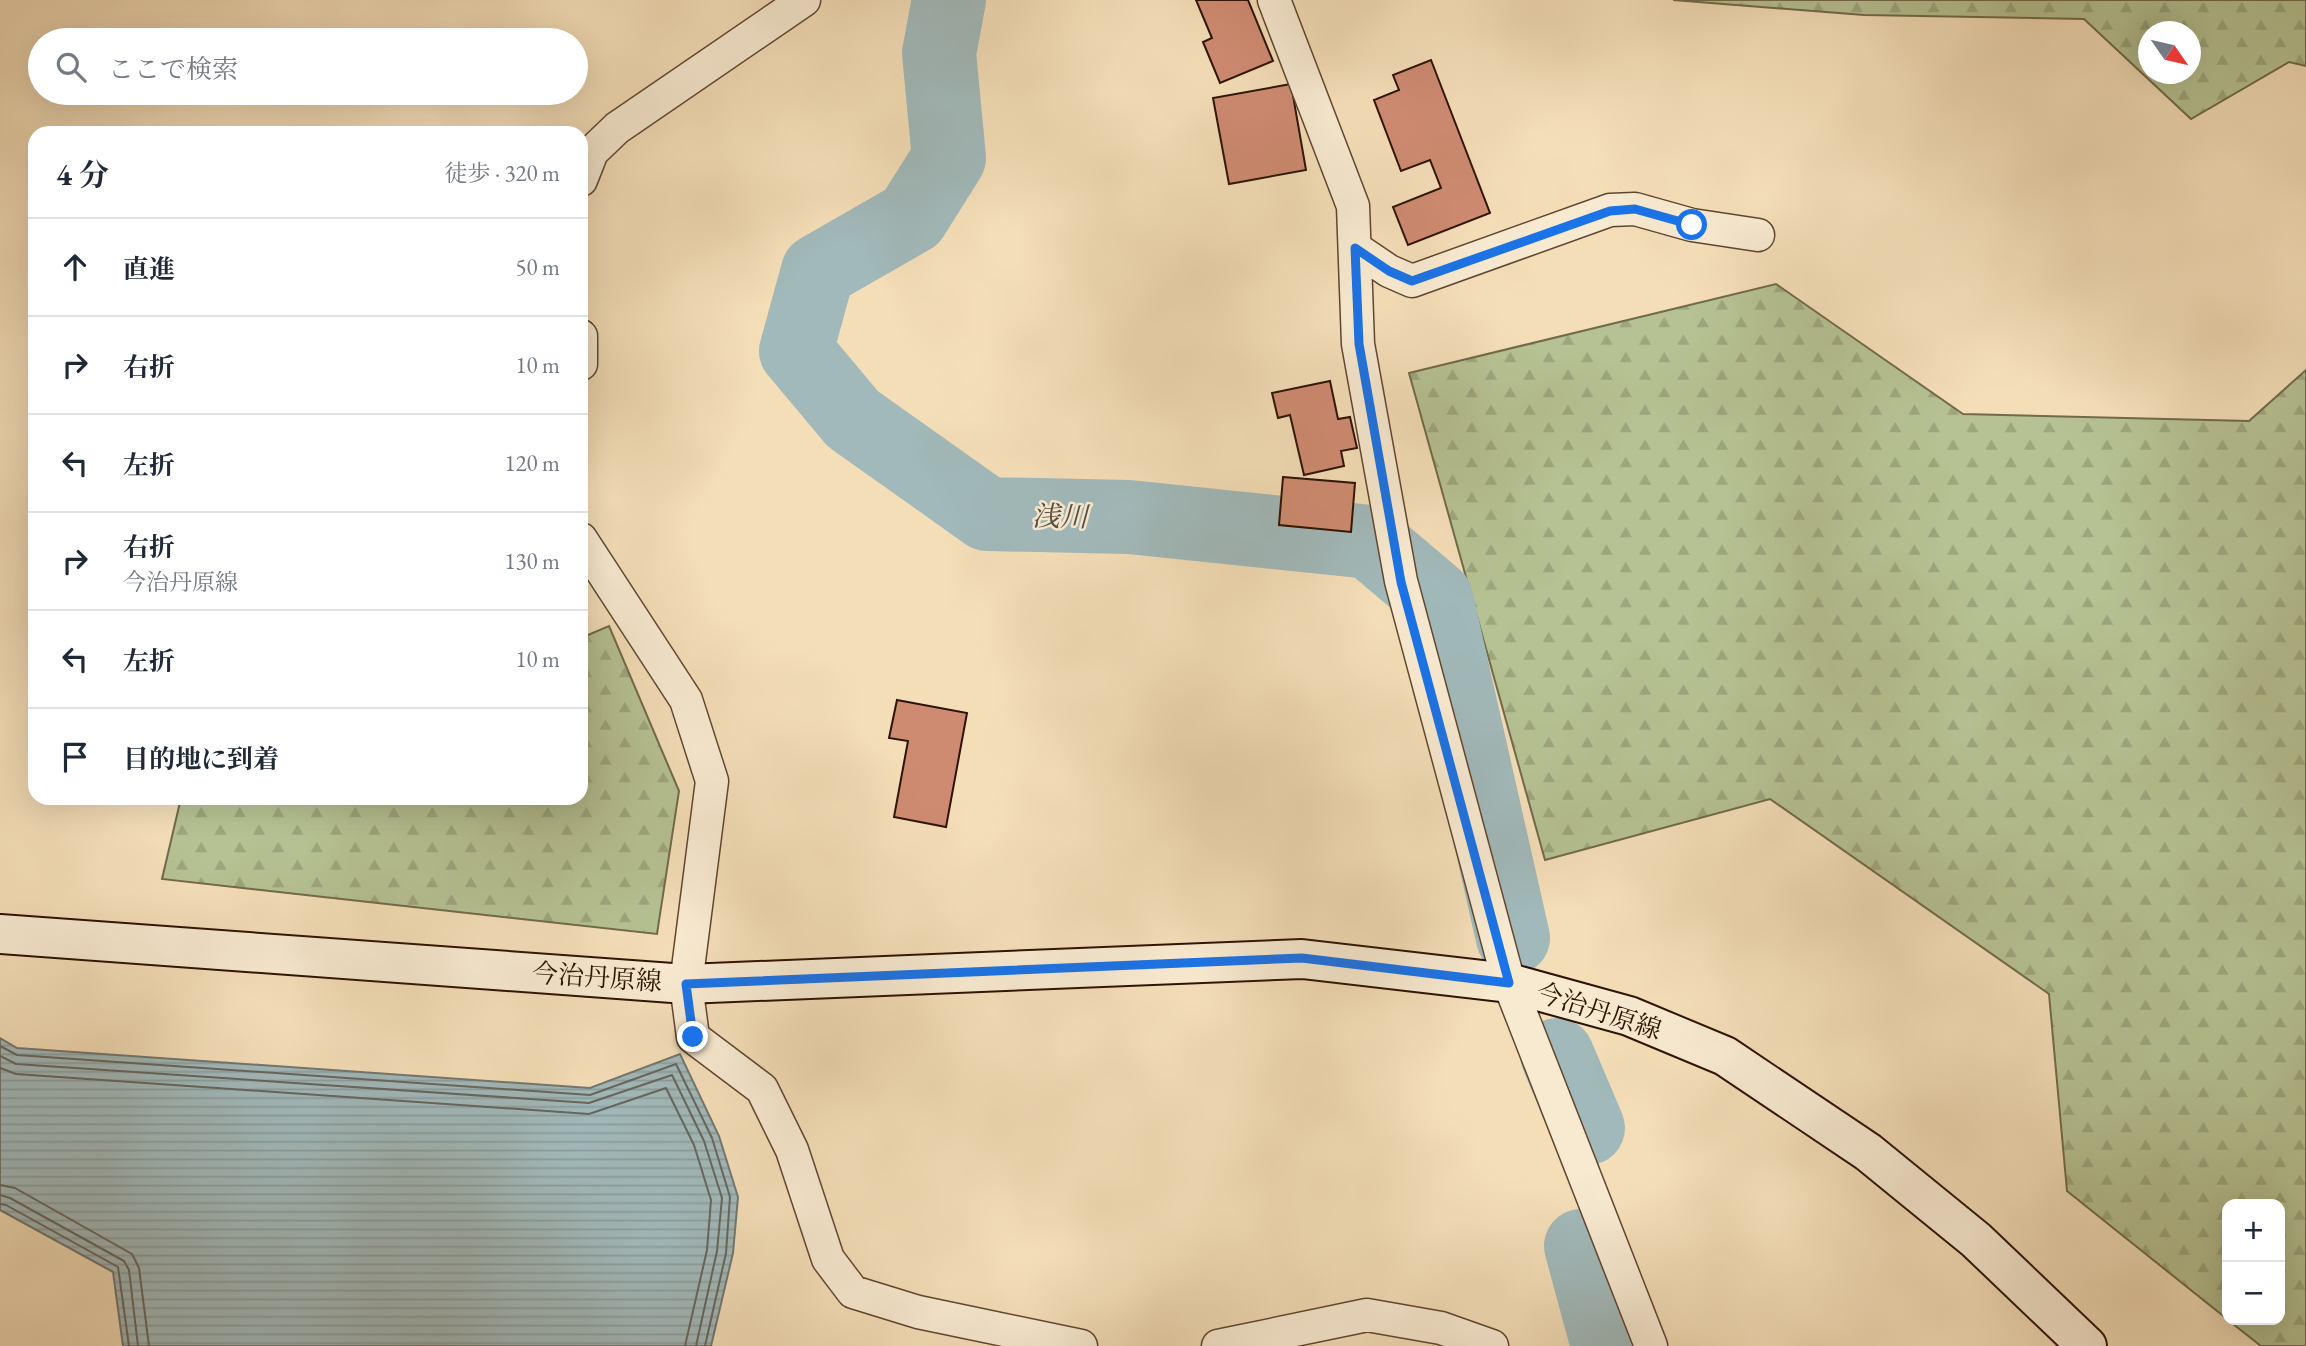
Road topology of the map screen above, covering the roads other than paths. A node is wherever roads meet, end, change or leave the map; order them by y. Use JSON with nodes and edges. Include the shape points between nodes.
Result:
{"nodes":[{"id":1,"x":804,"y":0,"type":"edge"},
{"id":2,"x":1274,"y":0,"type":"edge"},
{"id":3,"x":588,"y":162,"type":"edge"},
{"id":4,"x":1758,"y":235,"type":"dead end"},
{"id":5,"x":1355,"y":248,"type":"junction"},
{"id":6,"x":588,"y":550,"type":"edge"},
{"id":7,"x":0,"y":934,"type":"edge"},
{"id":8,"x":1509,"y":983,"type":"junction"},
{"id":9,"x":686,"y":984,"type":"junction"},
{"id":10,"x":1081,"y":1346,"type":"edge"},
{"id":11,"x":1219,"y":1346,"type":"edge"},
{"id":12,"x":1492,"y":1346,"type":"edge"},
{"id":13,"x":1651,"y":1346,"type":"edge"},
{"id":14,"x":2087,"y":1346,"type":"edge"}],
"edges":[{"from":1,"to":3,"type":"street","via":[[617,128],[592,152]]},
{"from":2,"to":5,"type":"street","via":[[1353,206]]},
{"from":4,"to":5,"type":"street","via":[[1692,225],[1635,209],[1610,211],[1412,281]]},
{"from":5,"to":8,"type":"street","via":[[1359,344],[1401,582]]},
{"from":6,"to":9,"type":"street","via":[[687,700],[712,781]]},
{"from":7,"to":9,"type":"main road","name":"今治丹原線"},
{"from":8,"to":9,"type":"main road","name":"今治丹原線","via":[[1302,958]]},
{"from":8,"to":13,"type":"street"},
{"from":8,"to":14,"type":"main road","name":"今治丹原線","via":[[1629,1016],[1725,1056],[1868,1152],[1976,1240]]},
{"from":9,"to":10,"type":"street","via":[[693,1037],[762,1089],[792,1150],[828,1259],[853,1292],[918,1312]]},
{"from":11,"to":12,"type":"street","via":[[1367,1315],[1441,1328]]}]}
